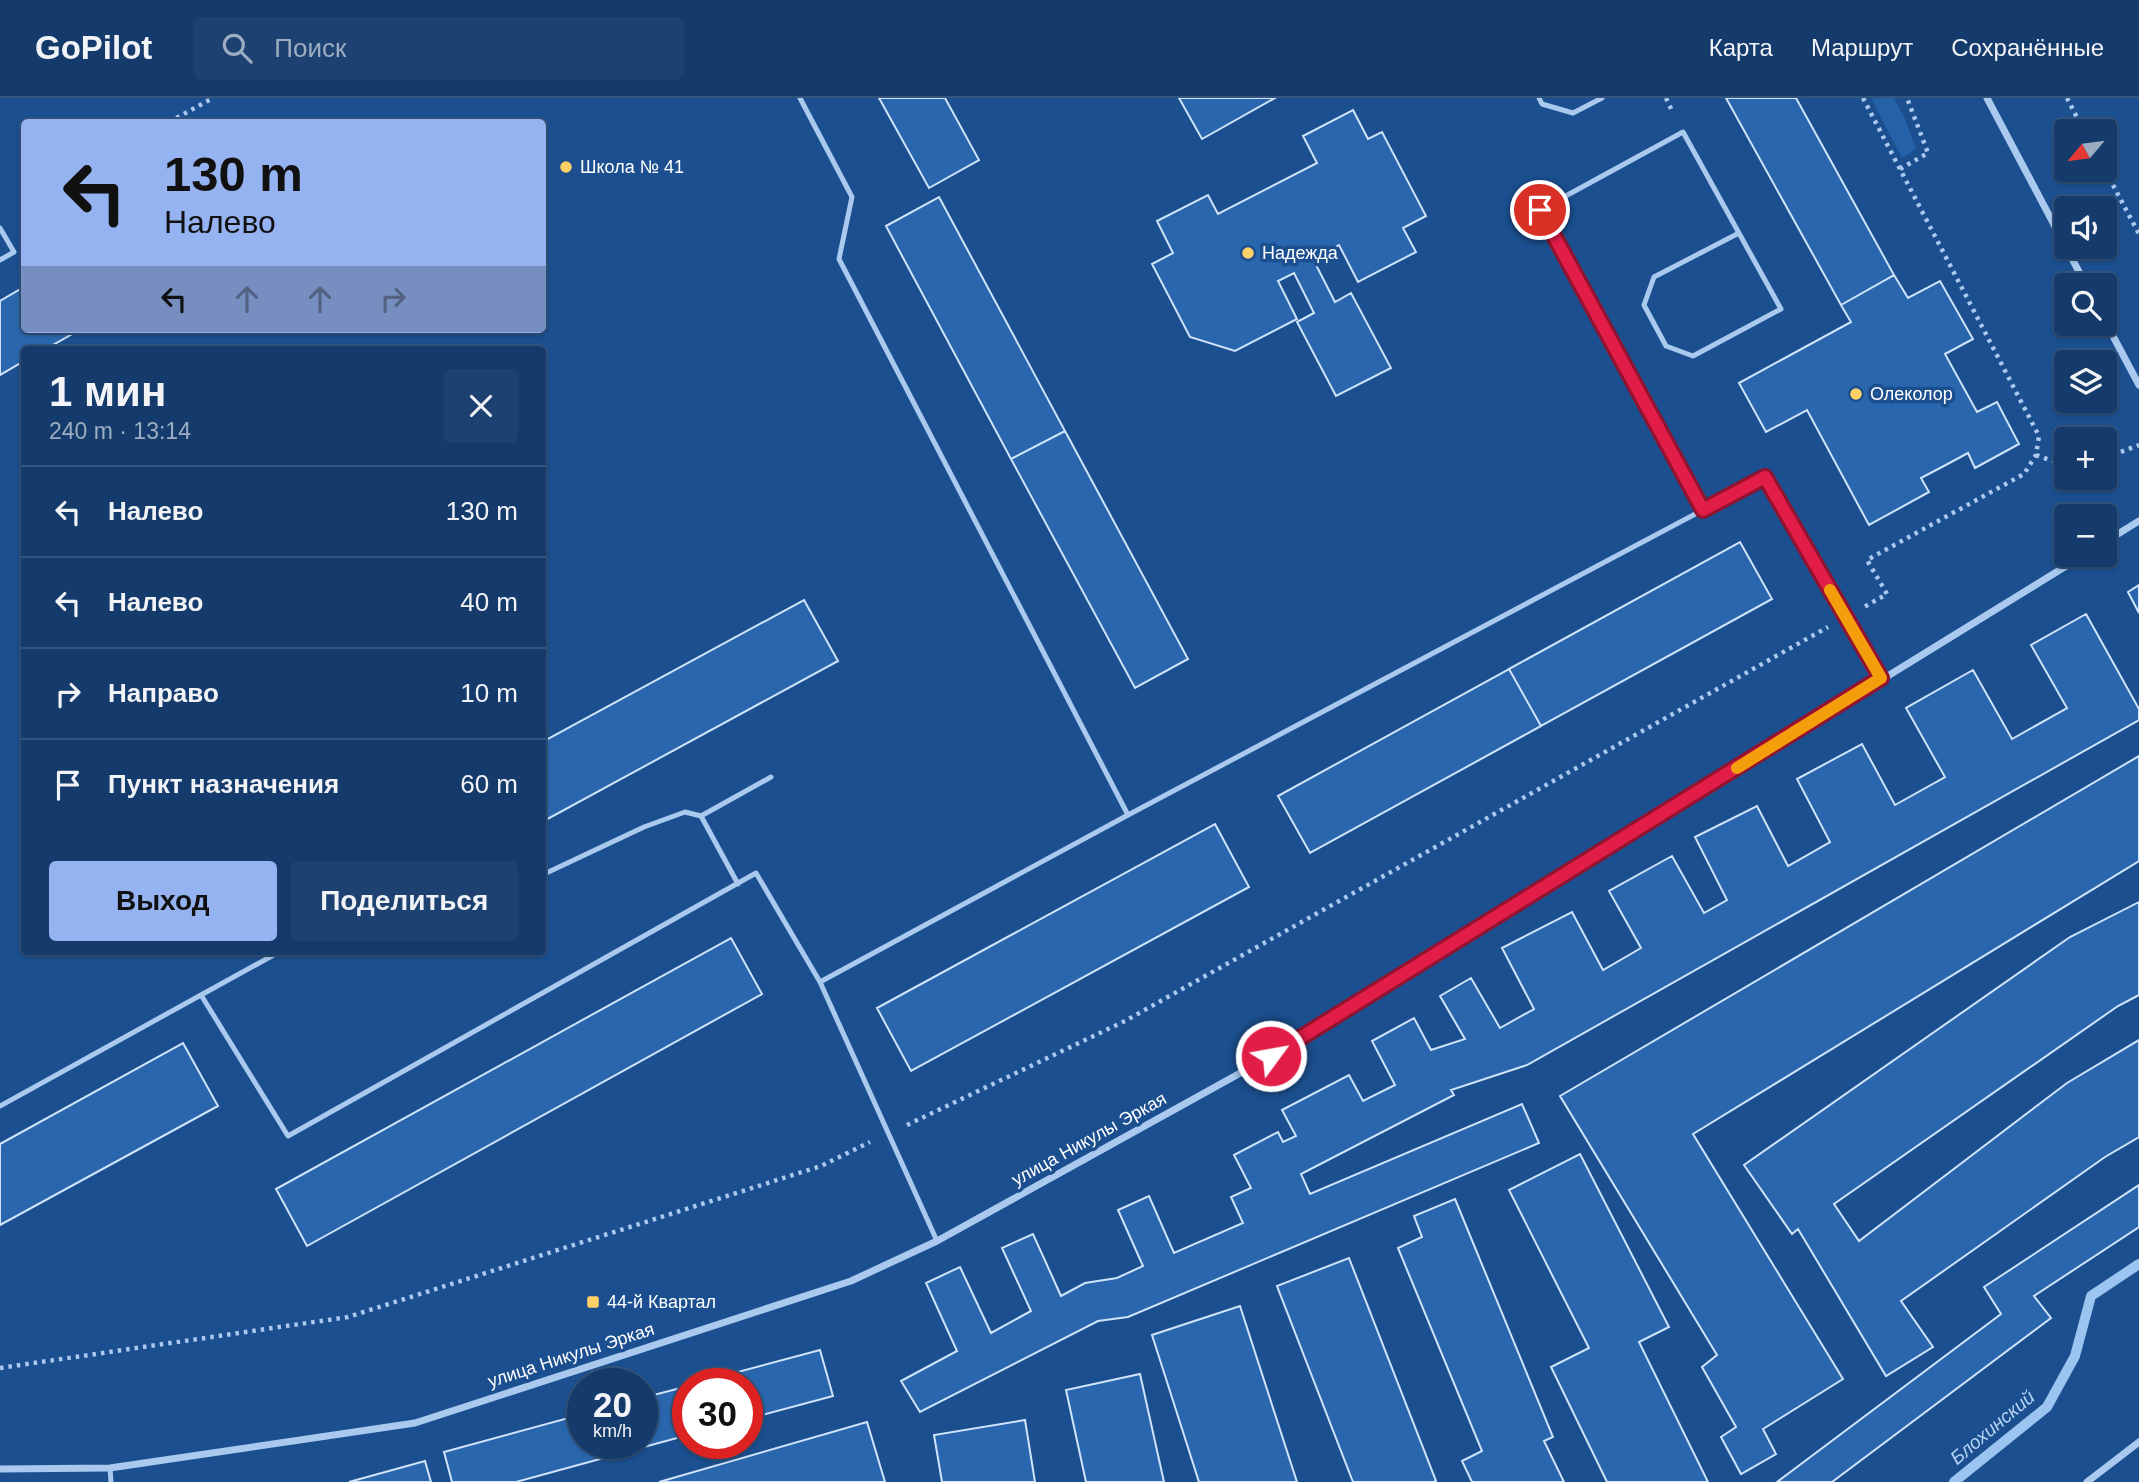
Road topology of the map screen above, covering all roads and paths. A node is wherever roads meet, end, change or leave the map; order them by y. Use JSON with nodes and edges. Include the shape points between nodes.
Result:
{"nodes":[{"id":1,"x":214,"y":98,"type":"edge"},
{"id":2,"x":800,"y":98,"type":"edge"},
{"id":3,"x":1539,"y":98,"type":"edge"},
{"id":4,"x":1602,"y":98,"type":"edge"},
{"id":5,"x":1863,"y":98,"type":"edge"},
{"id":6,"x":1908,"y":98,"type":"edge"},
{"id":7,"x":1987,"y":98,"type":"edge"},
{"id":8,"x":2067,"y":98,"type":"edge"},
{"id":9,"x":175,"y":119,"type":"edge"},
{"id":10,"x":2078,"y":119,"type":"edge"},
{"id":11,"x":1900,"y":169,"type":"junction"},
{"id":12,"x":2111,"y":182,"type":"edge"},
{"id":13,"x":0,"y":228,"type":"edge"},
{"id":14,"x":1739,"y":233,"type":"junction"},
{"id":15,"x":2139,"y":234,"type":"edge"},
{"id":16,"x":0,"y":260,"type":"edge"},
{"id":17,"x":2080,"y":273,"type":"edge"},
{"id":18,"x":2113,"y":336,"type":"edge"},
{"id":19,"x":2139,"y":385,"type":"edge"},
{"id":20,"x":2139,"y":445,"type":"edge"},
{"id":21,"x":2117,"y":453,"type":"edge"},
{"id":22,"x":2036,"y":455,"type":"junction"},
{"id":23,"x":2054,"y":461,"type":"edge"},
{"id":24,"x":1703,"y":510,"type":"junction"},
{"id":25,"x":2139,"y":521,"type":"edge"},
{"id":26,"x":2117,"y":535,"type":"edge"},
{"id":27,"x":2064,"y":567,"type":"edge"},
{"id":28,"x":1846,"y":617,"type":"junction"},
{"id":29,"x":1881,"y":678,"type":"junction"},
{"id":30,"x":771,"y":777,"type":"dead end"},
{"id":31,"x":701,"y":816,"type":"junction"},
{"id":32,"x":1128,"y":816,"type":"junction"},
{"id":33,"x":546,"y":873,"type":"edge"},
{"id":34,"x":738,"y":884,"type":"junction"},
{"id":35,"x":274,"y":955,"type":"edge"},
{"id":36,"x":820,"y":982,"type":"junction"},
{"id":37,"x":201,"y":995,"type":"junction"},
{"id":38,"x":0,"y":1106,"type":"edge"},
{"id":39,"x":889,"y":1134,"type":"junction"},
{"id":40,"x":937,"y":1241,"type":"junction"},
{"id":41,"x":0,"y":1368,"type":"edge"},
{"id":42,"x":2139,"y":1442,"type":"edge"},
{"id":43,"x":110,"y":1468,"type":"junction"},
{"id":44,"x":0,"y":1469,"type":"edge"},
{"id":45,"x":111,"y":1482,"type":"edge"},
{"id":46,"x":2087,"y":1482,"type":"edge"}],
"edges":[{"from":1,"to":9,"type":"path"},
{"from":2,"to":32,"type":"lane","via":[[852,197],[839,259]]},
{"from":3,"to":4,"type":"lane","via":[[1542,104],[1573,113]]},
{"from":5,"to":11,"type":"path"},
{"from":6,"to":11,"type":"path","via":[[1928,153]]},
{"from":7,"to":17,"type":"street"},
{"from":8,"to":10,"type":"path"},
{"from":11,"to":22,"type":"path","via":[[2039,436]]},
{"from":12,"to":15,"type":"path"},
{"from":13,"to":16,"type":"lane","via":[[14,252]]},
{"from":14,"to":14,"type":"lane","via":[[1782,309],[1693,356],[1666,346],[1644,306],[1654,277]]},
{"from":14,"to":24,"type":"lane","via":[[1684,132],[1540,210]]},
{"from":18,"to":19,"type":"street"},
{"from":20,"to":21,"type":"path"},
{"from":22,"to":23,"type":"path"},
{"from":22,"to":28,"type":"path","via":[[2024,474],[1867,561],[1887,594]]},
{"from":24,"to":28,"type":"lane","via":[[1765,477]]},
{"from":24,"to":32,"type":"lane"},
{"from":25,"to":26,"type":"street"},
{"from":27,"to":29,"type":"street","name":"улица Никулы Эркая"},
{"from":28,"to":29,"type":"lane"},
{"from":28,"to":39,"type":"path","via":[[1125,1021]]},
{"from":29,"to":40,"type":"street","name":"улица Никулы Эркая","via":[[1271,1056]]},
{"from":30,"to":31,"type":"lane"},
{"from":31,"to":33,"type":"lane","via":[[685,812],[644,827]]},
{"from":31,"to":34,"type":"lane"},
{"from":32,"to":36,"type":"lane"},
{"from":34,"to":36,"type":"lane","via":[[756,873]]},
{"from":34,"to":37,"type":"lane","via":[[288,1136]]},
{"from":35,"to":37,"type":"lane"},
{"from":36,"to":39,"type":"lane"},
{"from":37,"to":38,"type":"lane"},
{"from":39,"to":40,"type":"lane"},
{"from":39,"to":41,"type":"path","via":[[821,1166],[348,1317]]},
{"from":40,"to":43,"type":"street","name":"улица Никулы Эркая","via":[[851,1281],[415,1423]]},
{"from":42,"to":46,"type":"street"},
{"from":43,"to":44,"type":"street","name":"улица Никулы Эркая"},
{"from":43,"to":45,"type":"lane"}]}
